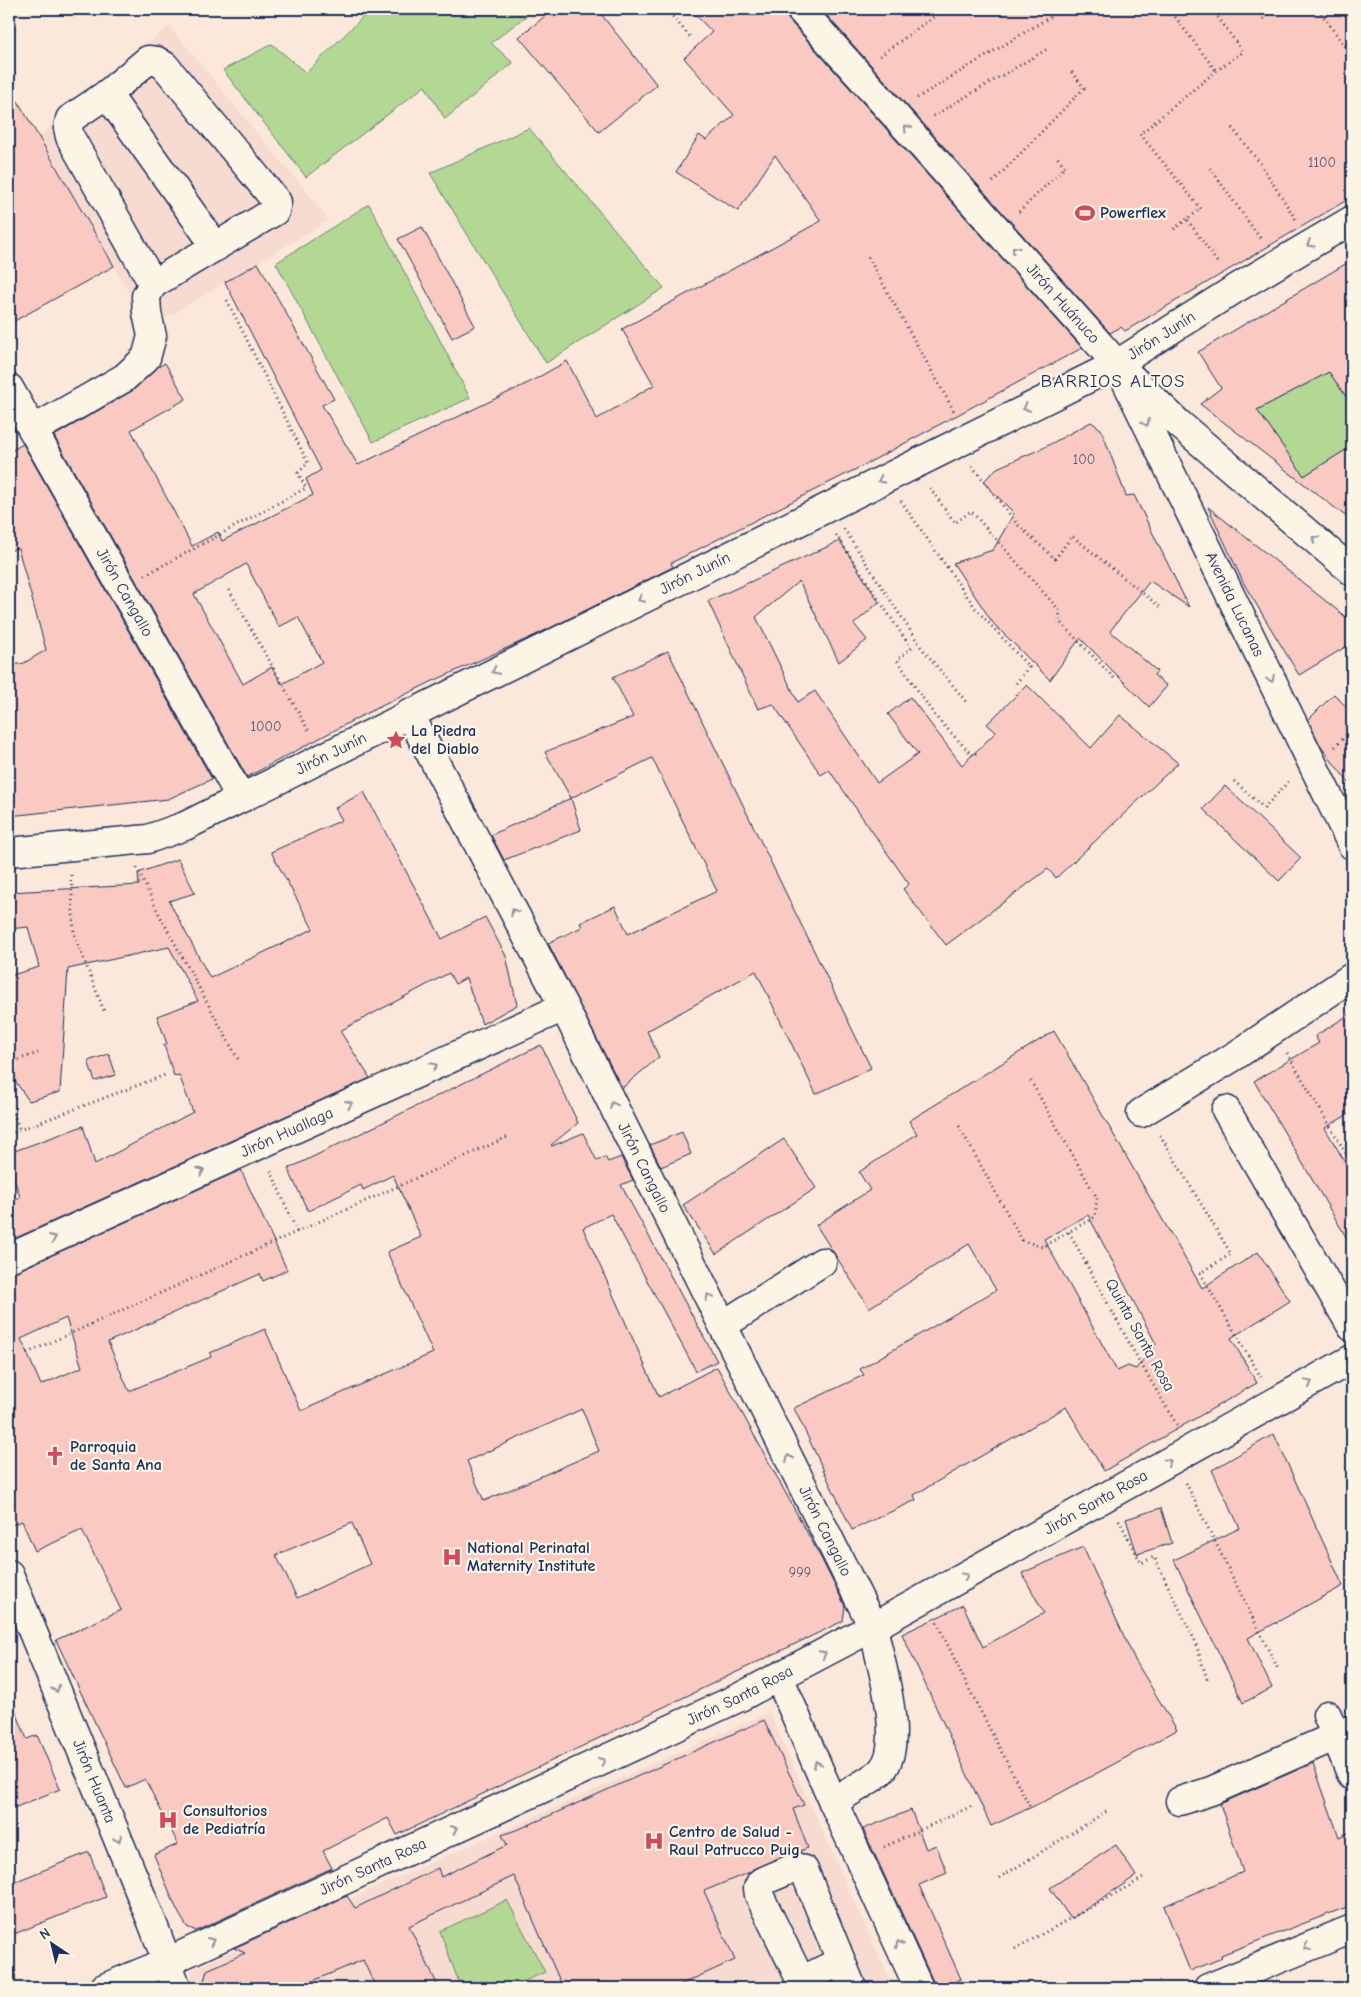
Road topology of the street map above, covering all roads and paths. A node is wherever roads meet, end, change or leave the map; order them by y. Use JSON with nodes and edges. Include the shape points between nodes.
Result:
{"nodes":[{"id":1,"x":666,"y":9,"type":"edge"},
{"id":2,"x":800,"y":9,"type":"edge"},
{"id":3,"x":944,"y":9,"type":"edge"},
{"id":4,"x":1063,"y":9,"type":"edge"},
{"id":5,"x":1169,"y":9,"type":"edge"},
{"id":6,"x":1212,"y":9,"type":"edge"},
{"id":7,"x":1276,"y":9,"type":"edge"},
{"id":8,"x":1318,"y":9,"type":"edge"},
{"id":9,"x":1263,"y":19,"type":"dead end"},
{"id":10,"x":692,"y":39,"type":"dead end"},
{"id":11,"x":1049,"y":48,"type":"dead end"},
{"id":12,"x":1352,"y":56,"type":"edge"},
{"id":13,"x":1071,"y":71,"type":"dead end"},
{"id":14,"x":1216,"y":71,"type":"junction"},
{"id":15,"x":858,"y":73,"type":"junction"},
{"id":16,"x":108,"y":94,"type":"junction"},
{"id":17,"x":901,"y":122,"type":"junction"},
{"id":18,"x":1232,"y":128,"type":"dead end"},
{"id":19,"x":1057,"y":157,"type":"dead end"},
{"id":20,"x":1210,"y":168,"type":"dead end"},
{"id":21,"x":973,"y":202,"type":"junction"},
{"id":22,"x":1188,"y":219,"type":"junction"},
{"id":23,"x":1352,"y":220,"type":"edge"},
{"id":24,"x":1174,"y":229,"type":"dead end"},
{"id":25,"x":999,"y":231,"type":"junction"},
{"id":26,"x":1311,"y":244,"type":"junction"},
{"id":27,"x":216,"y":247,"type":"junction"},
{"id":28,"x":868,"y":256,"type":"dead end"},
{"id":29,"x":1278,"y":264,"type":"junction"},
{"id":30,"x":152,"y":284,"type":"junction"},
{"id":31,"x":1235,"y":288,"type":"junction"},
{"id":32,"x":226,"y":298,"type":"dead end"},
{"id":33,"x":1117,"y":364,"type":"junction"},
{"id":34,"x":9,"y":388,"type":"edge"},
{"id":35,"x":33,"y":430,"type":"junction"},
{"id":36,"x":961,"y":440,"type":"junction"},
{"id":37,"x":913,"y":464,"type":"junction"},
{"id":38,"x":886,"y":478,"type":"junction"},
{"id":39,"x":824,"y":508,"type":"junction"},
{"id":40,"x":1352,"y":570,"type":"edge"},
{"id":41,"x":122,"y":587,"type":"junction"},
{"id":42,"x":229,"y":590,"type":"dead end"},
{"id":43,"x":1160,"y":607,"type":"dead end"},
{"id":44,"x":1115,"y":679,"type":"dead end"},
{"id":45,"x":1014,"y":686,"type":"dead end"},
{"id":46,"x":968,"y":704,"type":"dead end"},
{"id":47,"x":409,"y":713,"type":"junction"},
{"id":48,"x":977,"y":752,"type":"dead end"},
{"id":49,"x":323,"y":756,"type":"junction"},
{"id":50,"x":1310,"y":758,"type":"junction"},
{"id":51,"x":1234,"y":781,"type":"dead end"},
{"id":52,"x":241,"y":798,"type":"junction"},
{"id":53,"x":124,"y":842,"type":"junction"},
{"id":54,"x":1352,"y":845,"type":"edge"},
{"id":55,"x":70,"y":847,"type":"junction"},
{"id":56,"x":9,"y":852,"type":"edge"},
{"id":57,"x":1352,"y":976,"type":"edge"},
{"id":58,"x":564,"y":1007,"type":"junction"},
{"id":59,"x":104,"y":1011,"type":"dead end"},
{"id":60,"x":38,"y":1052,"type":"dead end"},
{"id":61,"x":1287,"y":1053,"type":"dead end"},
{"id":62,"x":238,"y":1059,"type":"dead end"},
{"id":63,"x":9,"y":1063,"type":"edge"},
{"id":64,"x":165,"y":1075,"type":"dead end"},
{"id":65,"x":1029,"y":1078,"type":"dead end"},
{"id":66,"x":9,"y":1104,"type":"edge"},
{"id":67,"x":1226,"y":1110,"type":"dead end"},
{"id":68,"x":1141,"y":1114,"type":"dead end"},
{"id":69,"x":959,"y":1126,"type":"dead end"},
{"id":70,"x":20,"y":1130,"type":"junction"},
{"id":71,"x":9,"y":1134,"type":"edge"},
{"id":72,"x":1159,"y":1134,"type":"dead end"},
{"id":73,"x":510,"y":1136,"type":"dead end"},
{"id":74,"x":259,"y":1145,"type":"junction"},
{"id":75,"x":1352,"y":1164,"type":"edge"},
{"id":76,"x":297,"y":1232,"type":"junction"},
{"id":77,"x":1069,"y":1232,"type":"junction"},
{"id":78,"x":9,"y":1258,"type":"edge"},
{"id":79,"x":822,"y":1262,"type":"dead end"},
{"id":80,"x":723,"y":1325,"type":"junction"},
{"id":81,"x":1352,"y":1327,"type":"edge"},
{"id":82,"x":27,"y":1353,"type":"dead end"},
{"id":83,"x":1352,"y":1358,"type":"edge"},
{"id":84,"x":1276,"y":1402,"type":"junction"},
{"id":85,"x":1183,"y":1454,"type":"junction"},
{"id":86,"x":1107,"y":1496,"type":"junction"},
{"id":87,"x":9,"y":1574,"type":"edge"},
{"id":88,"x":926,"y":1598,"type":"junction"},
{"id":89,"x":873,"y":1627,"type":"junction"},
{"id":90,"x":1279,"y":1671,"type":"dead end"},
{"id":91,"x":780,"y":1677,"type":"junction"},
{"id":92,"x":1208,"y":1682,"type":"dead end"},
{"id":93,"x":1339,"y":1726,"type":"edge"},
{"id":94,"x":1352,"y":1776,"type":"edge"},
{"id":95,"x":1180,"y":1801,"type":"dead end"},
{"id":96,"x":833,"y":1802,"type":"junction"},
{"id":97,"x":974,"y":1805,"type":"dead end"},
{"id":98,"x":1031,"y":1809,"type":"dead end"},
{"id":99,"x":1109,"y":1810,"type":"dead end"},
{"id":100,"x":859,"y":1859,"type":"junction"},
{"id":101,"x":1145,"y":1877,"type":"dead end"},
{"id":102,"x":999,"y":1878,"type":"dead end"},
{"id":103,"x":1352,"y":1929,"type":"edge"},
{"id":104,"x":1015,"y":1949,"type":"dead end"},
{"id":105,"x":841,"y":1961,"type":"junction"},
{"id":106,"x":167,"y":1962,"type":"junction"},
{"id":107,"x":803,"y":1984,"type":"edge"},
{"id":108,"x":104,"y":1988,"type":"edge"},
{"id":109,"x":177,"y":1988,"type":"edge"},
{"id":110,"x":852,"y":1988,"type":"edge"},
{"id":111,"x":919,"y":1988,"type":"edge"},
{"id":112,"x":1208,"y":1988,"type":"edge"}],
"edges":[{"from":1,"to":10,"type":"path"},
{"from":2,"to":15,"type":"street","name":"Jirón Huánuco"},
{"from":3,"to":15,"type":"path"},
{"from":4,"to":17,"type":"path"},
{"from":5,"to":14,"type":"path"},
{"from":6,"to":14,"type":"path","via":[[1243,52]]},
{"from":7,"to":9,"type":"path"},
{"from":8,"to":12,"type":"path"},
{"from":11,"to":17,"type":"path"},
{"from":13,"to":21,"type":"path","via":[[1084,88]]},
{"from":14,"to":22,"type":"path","via":[[1140,134],[1201,209]]},
{"from":15,"to":17,"type":"street","name":"Jirón Huánuco"},
{"from":16,"to":27,"type":"street"},
{"from":16,"to":27,"type":"street","via":[[148,60],[157,60],[166,66],[277,202],[275,211]]},
{"from":16,"to":30,"type":"street","via":[[70,119],[70,137]]},
{"from":21,"to":17,"type":"street","name":"Jirón Huánuco","one_way":true},
{"from":18,"to":26,"type":"path","via":[[1260,163]]},
{"from":19,"to":25,"type":"path","via":[[1065,167]]},
{"from":20,"to":29,"type":"path"},
{"from":21,"to":25,"type":"street","name":"Jirón Huánuco"},
{"from":22,"to":24,"type":"path"},
{"from":22,"to":31,"type":"path"},
{"from":23,"to":26,"type":"street","name":"Jirón Junín"},
{"from":33,"to":25,"type":"street","name":"Jirón Huánuco","one_way":true},
{"from":26,"to":29,"type":"street","name":"Jirón Junín","one_way":true},
{"from":27,"to":30,"type":"street"},
{"from":28,"to":36,"type":"path"},
{"from":29,"to":31,"type":"street","name":"Jirón Junín"},
{"from":30,"to":35,"type":"street","via":[[146,296],[152,336],[146,358],[124,378]]},
{"from":31,"to":33,"type":"street","name":"Jirón Junín"},
{"from":32,"to":41,"type":"path","via":[[308,463],[298,473],[306,488]]},
{"from":33,"to":36,"type":"street","name":"Jirón Junín","one_way":true},
{"from":40,"to":33,"type":"street","name":"Jirón Huánuco","one_way":true,"via":[[1178,423]]},
{"from":33,"to":50,"type":"street","name":"Avenida Lucanas","one_way":true},
{"from":34,"to":35,"type":"street","name":"Jirón Cangallo"},
{"from":35,"to":41,"type":"street","name":"Jirón Cangallo"},
{"from":36,"to":37,"type":"street","name":"Jirón Junín"},
{"from":36,"to":43,"type":"path","via":[[1018,525],[1055,559],[1072,536]]},
{"from":37,"to":38,"type":"street","name":"Jirón Junín"},
{"from":37,"to":44,"type":"path","via":[[956,523],[971,511],[1060,611],[1059,621]]},
{"from":38,"to":39,"type":"street","name":"Jirón Junín","one_way":true},
{"from":38,"to":45,"type":"path","via":[[976,609],[1029,667]]},
{"from":39,"to":46,"type":"path","via":[[921,647]]},
{"from":39,"to":47,"type":"street","name":"Jirón Junín","one_way":true},
{"from":39,"to":48,"type":"path","via":[[910,648],[897,660],[936,716],[972,756]]},
{"from":41,"to":52,"type":"street","name":"Jirón Cangallo"},
{"from":42,"to":49,"type":"path"},
{"from":47,"to":49,"type":"street","name":"Jirón Junín"},
{"from":58,"to":47,"type":"street","name":"Jirón Cangallo","one_way":true},
{"from":49,"to":52,"type":"street","name":"Jirón Junín"},
{"from":50,"to":51,"type":"path","via":[[1264,808]]},
{"from":50,"to":54,"type":"street","name":"Avenida Lucanas"},
{"from":52,"to":53,"type":"street","name":"Jirón Junín","via":[[185,826],[148,839]]},
{"from":53,"to":55,"type":"street","name":"Jirón Junín"},
{"from":53,"to":62,"type":"path","via":[[160,916]]},
{"from":55,"to":56,"type":"street","name":"Jirón Junín"},
{"from":55,"to":59,"type":"path","via":[[74,934]]},
{"from":57,"to":68,"type":"street","via":[[1235,1056]]},
{"from":74,"to":58,"type":"street","name":"Jirón Huallaga","one_way":true},
{"from":80,"to":58,"type":"street","name":"Jirón Cangallo","one_way":true},
{"from":60,"to":63,"type":"path"},
{"from":61,"to":75,"type":"path"},
{"from":64,"to":70,"type":"path"},
{"from":65,"to":77,"type":"path","via":[[1097,1198],[1094,1217]]},
{"from":66,"to":70,"type":"path"},
{"from":67,"to":81,"type":"street"},
{"from":69,"to":77,"type":"path","via":[[1022,1240],[1042,1247]]},
{"from":70,"to":71,"type":"path"},
{"from":72,"to":84,"type":"path","via":[[1231,1254],[1200,1273]]},
{"from":73,"to":76,"type":"path"},
{"from":74,"to":76,"type":"path"},
{"from":78,"to":74,"type":"street","name":"Jirón Huallaga","one_way":true},
{"from":76,"to":82,"type":"path"},
{"from":77,"to":85,"type":"path","name":"Quinta Santa Rosa","via":[[1138,1359]]},
{"from":79,"to":80,"type":"street"},
{"from":89,"to":80,"type":"street","name":"Jirón Cangallo","one_way":true},
{"from":84,"to":83,"type":"street","name":"Jirón Santa Rosa","one_way":true},
{"from":84,"to":85,"type":"street","name":"Jirón Santa Rosa"},
{"from":86,"to":85,"type":"street","name":"Jirón Santa Rosa","one_way":true},
{"from":85,"to":90,"type":"path","name":"Quinta Santa Rosa"},
{"from":88,"to":86,"type":"street","name":"Jirón Santa Rosa","one_way":true},
{"from":86,"to":92,"type":"path","via":[[1141,1563],[1154,1557],[1194,1641]]},
{"from":87,"to":106,"type":"street","name":"Jirón Huanta","one_way":true},
{"from":88,"to":89,"type":"street","name":"Jirón Santa Rosa"},
{"from":88,"to":98,"type":"path","via":[[963,1678]]},
{"from":91,"to":89,"type":"street","name":"Jirón Santa Rosa","one_way":true},
{"from":89,"to":96,"type":"street","name":"Jirón Cangallo","via":[[892,1718],[892,1748],[882,1770]]},
{"from":96,"to":91,"type":"street","one_way":true},
{"from":106,"to":91,"type":"street","name":"Jirón Santa Rosa","one_way":true},
{"from":93,"to":94,"type":"street"},
{"from":93,"to":95,"type":"street","via":[[1211,1790]]},
{"from":96,"to":100,"type":"street"},
{"from":97,"to":100,"type":"path"},
{"from":99,"to":102,"type":"path"},
{"from":111,"to":100,"type":"street","one_way":true},
{"from":101,"to":104,"type":"path"},
{"from":103,"to":112,"type":"street","one_way":true},
{"from":105,"to":107,"type":"street"},
{"from":105,"to":107,"type":"street","via":[[804,1870],[796,1867],[761,1882],[759,1895]]},
{"from":105,"to":110,"type":"street"},
{"from":106,"to":108,"type":"street","name":"Jirón Santa Rosa"},
{"from":106,"to":109,"type":"street","name":"Jirón Huanta"}]}
